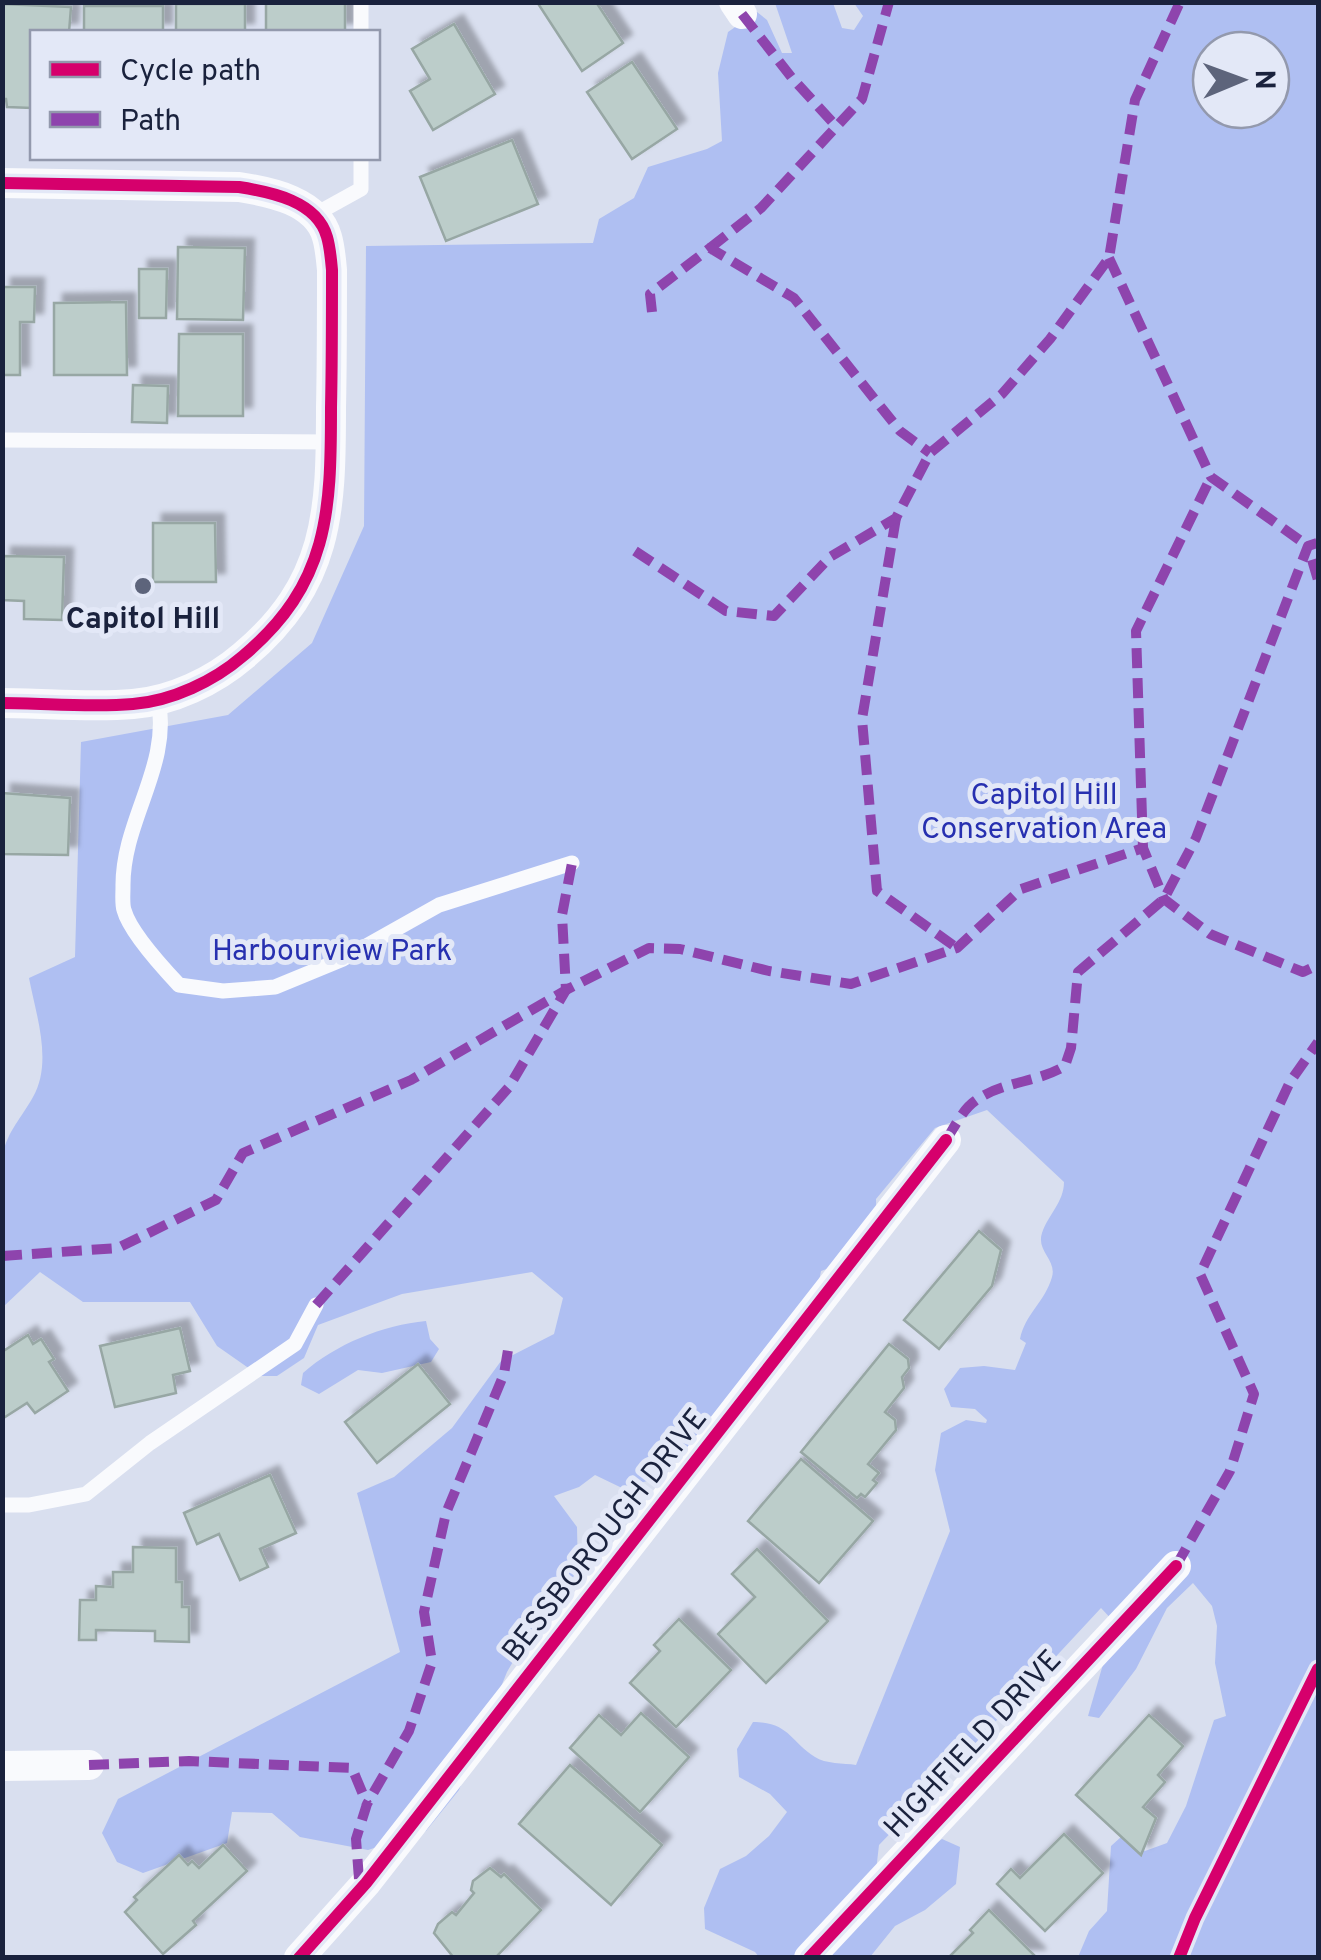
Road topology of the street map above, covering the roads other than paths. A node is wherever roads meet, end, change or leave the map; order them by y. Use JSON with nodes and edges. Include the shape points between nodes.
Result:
{"nodes":[{"id":1,"x":361,"y":2,"type":"edge"},
{"id":2,"x":361,"y":30,"type":"edge"},
{"id":3,"x":361,"y":160,"type":"edge"},
{"id":4,"x":2,"y":183,"type":"edge"},
{"id":5,"x":314,"y":214,"type":"junction"},
{"id":6,"x":2,"y":440,"type":"edge"},
{"id":7,"x":331,"y":442,"type":"junction"},
{"id":8,"x":158,"y":699,"type":"junction"},
{"id":9,"x":2,"y":702,"type":"edge"},
{"id":10,"x":572,"y":863,"type":"dead end"},
{"id":11,"x":946,"y":1140,"type":"dead end"},
{"id":12,"x":316,"y":1305,"type":"dead end"},
{"id":13,"x":2,"y":1505,"type":"edge"},
{"id":14,"x":1176,"y":1566,"type":"dead end"},
{"id":15,"x":89,"y":1765,"type":"dead end"},
{"id":16,"x":2,"y":1766,"type":"edge"},
{"id":17,"x":299,"y":1958,"type":"edge"},
{"id":18,"x":809,"y":1958,"type":"edge"}],
"edges":[{"from":1,"to":2,"type":"lane"},
{"from":3,"to":5,"type":"lane","via":[[361,189]]},
{"from":4,"to":5,"type":"street","via":[[239,187],[277,194]]},
{"from":5,"to":7,"type":"street","via":[[327,234],[332,270]]},
{"from":6,"to":7,"type":"lane"},
{"from":7,"to":8,"type":"street","via":[[322,540],[292,606],[227,670]]},
{"from":8,"to":9,"type":"street"},
{"from":8,"to":10,"type":"lane","via":[[163,722],[123,864],[124,910],[179,985],[275,988],[439,905]]},
{"from":11,"to":17,"type":"street","name":"BESSBOROUGH DRIVE","via":[[366,1883]]},
{"from":12,"to":13,"type":"lane","via":[[295,1344],[86,1494]]},
{"from":14,"to":18,"type":"street","name":"HIGHFIELD DRIVE"},
{"from":15,"to":16,"type":"street"}]}
